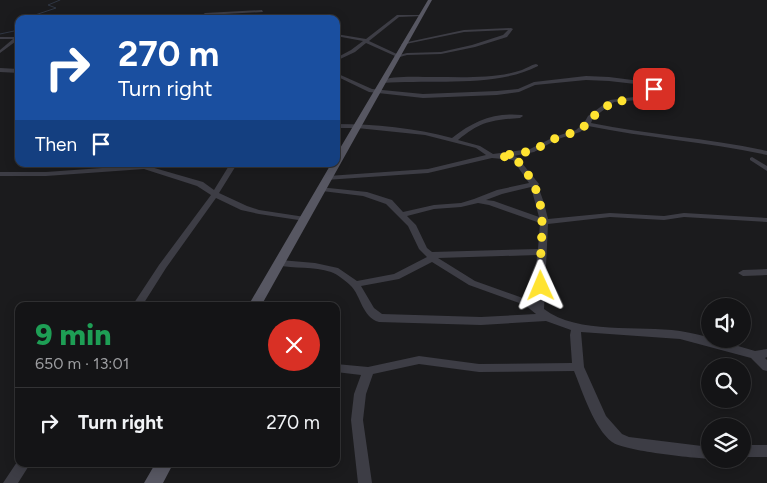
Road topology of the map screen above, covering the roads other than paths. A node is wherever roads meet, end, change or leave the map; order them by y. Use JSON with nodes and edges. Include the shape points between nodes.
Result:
{"nodes":[{"id":1,"x":430,"y":0,"type":"edge"},
{"id":2,"x":114,"y":10,"type":"dead end"},
{"id":3,"x":262,"y":11,"type":"dead end"},
{"id":4,"x":117,"y":15,"type":"edge"},
{"id":5,"x":204,"y":15,"type":"edge"},
{"id":6,"x":421,"y":16,"type":"junction"},
{"id":7,"x":471,"y":31,"type":"junction"},
{"id":8,"x":340,"y":36,"type":"edge"},
{"id":9,"x":0,"y":38,"type":"edge"},
{"id":10,"x":15,"y":38,"type":"edge"},
{"id":11,"x":15,"y":40,"type":"edge"},
{"id":12,"x":366,"y":40,"type":"junction"},
{"id":13,"x":493,"y":40,"type":"junction"},
{"id":14,"x":403,"y":44,"type":"junction"},
{"id":15,"x":0,"y":52,"type":"edge"},
{"id":16,"x":397,"y":56,"type":"junction"},
{"id":17,"x":340,"y":58,"type":"edge"},
{"id":18,"x":536,"y":65,"type":"dead end"},
{"id":19,"x":0,"y":70,"type":"edge"},
{"id":20,"x":15,"y":71,"type":"edge"},
{"id":21,"x":340,"y":76,"type":"edge"},
{"id":22,"x":383,"y":81,"type":"junction"},
{"id":23,"x":376,"y":92,"type":"junction"},
{"id":24,"x":520,"y":116,"type":"dead end"},
{"id":25,"x":587,"y":124,"type":"junction"},
{"id":26,"x":340,"y":126,"type":"edge"},
{"id":27,"x":357,"y":126,"type":"junction"},
{"id":28,"x":453,"y":141,"type":"junction"},
{"id":29,"x":741,"y":147,"type":"junction"},
{"id":30,"x":767,"y":155,"type":"edge"},
{"id":31,"x":495,"y":156,"type":"junction"},
{"id":32,"x":340,"y":157,"type":"edge"},
{"id":33,"x":754,"y":158,"type":"junction"},
{"id":34,"x":121,"y":167,"type":"edge"},
{"id":35,"x":148,"y":167,"type":"edge"},
{"id":36,"x":231,"y":167,"type":"edge"},
{"id":37,"x":334,"y":167,"type":"edge"},
{"id":38,"x":767,"y":169,"type":"edge"},
{"id":39,"x":0,"y":174,"type":"edge"},
{"id":40,"x":328,"y":178,"type":"junction"},
{"id":41,"x":534,"y":184,"type":"junction"},
{"id":42,"x":322,"y":189,"type":"junction"},
{"id":43,"x":214,"y":194,"type":"junction"},
{"id":44,"x":478,"y":201,"type":"junction"},
{"id":45,"x":403,"y":214,"type":"junction"},
{"id":46,"x":305,"y":219,"type":"junction"},
{"id":47,"x":767,"y":220,"type":"edge"},
{"id":48,"x":544,"y":222,"type":"junction"},
{"id":49,"x":542,"y":252,"type":"junction"},
{"id":50,"x":431,"y":257,"type":"junction"},
{"id":51,"x":280,"y":263,"type":"junction"},
{"id":52,"x":767,"y":272,"type":"edge"},
{"id":53,"x":743,"y":273,"type":"dead end"},
{"id":54,"x":355,"y":284,"type":"junction"},
{"id":55,"x":139,"y":302,"type":"edge"},
{"id":56,"x":256,"y":302,"type":"edge"},
{"id":57,"x":539,"y":309,"type":"junction"},
{"id":58,"x":547,"y":317,"type":"junction"},
{"id":59,"x":577,"y":328,"type":"junction"},
{"id":60,"x":761,"y":354,"type":"edge"},
{"id":61,"x":578,"y":367,"type":"junction"},
{"id":62,"x":767,"y":367,"type":"edge"},
{"id":63,"x":340,"y":368,"type":"edge"},
{"id":64,"x":368,"y":371,"type":"junction"},
{"id":65,"x":767,"y":450,"type":"edge"},
{"id":66,"x":751,"y":451,"type":"edge"},
{"id":67,"x":701,"y":453,"type":"edge"},
{"id":68,"x":22,"y":467,"type":"edge"},
{"id":69,"x":162,"y":467,"type":"edge"},
{"id":70,"x":10,"y":483,"type":"edge"},
{"id":71,"x":153,"y":483,"type":"edge"},
{"id":72,"x":364,"y":483,"type":"edge"}],
"edges":[{"from":1,"to":6,"type":"main road"},
{"from":2,"to":4,"type":"street"},
{"from":3,"to":5,"type":"street"},
{"from":6,"to":12,"type":"street","via":[[398,16]]},
{"from":6,"to":14,"type":"main road"},
{"from":7,"to":13,"type":"street"},
{"from":7,"to":13,"type":"street","via":[[511,29],[505,36]]},
{"from":7,"to":14,"type":"street"},
{"from":8,"to":12,"type":"street"},
{"from":9,"to":10,"type":"street"},
{"from":11,"to":15,"type":"street"},
{"from":12,"to":16,"type":"street"},
{"from":12,"to":17,"type":"street"},
{"from":13,"to":16,"type":"street","via":[[446,52]]},
{"from":14,"to":16,"type":"main road"},
{"from":16,"to":22,"type":"main road"},
{"from":18,"to":22,"type":"street","via":[[521,73],[504,76]]},
{"from":19,"to":20,"type":"street"},
{"from":21,"to":23,"type":"street"},
{"from":22,"to":23,"type":"main road"},
{"from":23,"to":25,"type":"street","via":[[467,96],[511,92],[534,84],[586,78],[656,85],[638,97],[613,101],[590,117]]},
{"from":23,"to":27,"type":"main road"},
{"from":24,"to":28,"type":"street","via":[[480,120]]},
{"from":25,"to":29,"type":"street"},
{"from":25,"to":31,"type":"street","via":[[532,151]]},
{"from":26,"to":27,"type":"street"},
{"from":27,"to":28,"type":"street","via":[[413,131]]},
{"from":27,"to":32,"type":"main road"},
{"from":28,"to":31,"type":"street","via":[[481,148]]},
{"from":29,"to":30,"type":"street"},
{"from":29,"to":33,"type":"street"},
{"from":30,"to":33,"type":"street"},
{"from":31,"to":40,"type":"street","via":[[428,171]]},
{"from":31,"to":41,"type":"street","via":[[515,158]]},
{"from":33,"to":38,"type":"street"},
{"from":34,"to":39,"type":"street","via":[[46,174]]},
{"from":35,"to":43,"type":"street","via":[[200,184]]},
{"from":36,"to":43,"type":"street"},
{"from":37,"to":40,"type":"main road"},
{"from":40,"to":42,"type":"main road"},
{"from":41,"to":44,"type":"street"},
{"from":41,"to":48,"type":"street"},
{"from":42,"to":45,"type":"street","via":[[377,197]]},
{"from":42,"to":46,"type":"main road"},
{"from":43,"to":46,"type":"street","via":[[244,208]]},
{"from":43,"to":55,"type":"street"},
{"from":44,"to":45,"type":"street"},
{"from":44,"to":48,"type":"street"},
{"from":45,"to":50,"type":"street"},
{"from":46,"to":51,"type":"main road"},
{"from":47,"to":48,"type":"street","via":[[610,215]]},
{"from":48,"to":49,"type":"street"},
{"from":49,"to":50,"type":"street"},
{"from":49,"to":57,"type":"street"},
{"from":50,"to":54,"type":"street","via":[[396,277]]},
{"from":50,"to":57,"type":"street","via":[[472,283]]},
{"from":51,"to":54,"type":"street","via":[[335,270]]},
{"from":51,"to":56,"type":"main road"},
{"from":52,"to":53,"type":"street"},
{"from":54,"to":58,"type":"street","via":[[370,310],[379,318],[482,321]]},
{"from":57,"to":58,"type":"street"},
{"from":58,"to":59,"type":"street"},
{"from":59,"to":60,"type":"street","via":[[680,335]]},
{"from":59,"to":61,"type":"street"},
{"from":60,"to":62,"type":"street"},
{"from":61,"to":64,"type":"street","via":[[479,368],[419,360]]},
{"from":61,"to":67,"type":"street","via":[[601,418],[617,438],[641,446]]},
{"from":63,"to":64,"type":"street"},
{"from":64,"to":72,"type":"street","via":[[360,394],[357,420]]},
{"from":65,"to":66,"type":"street"},
{"from":68,"to":70,"type":"street"},
{"from":69,"to":71,"type":"main road"}]}
